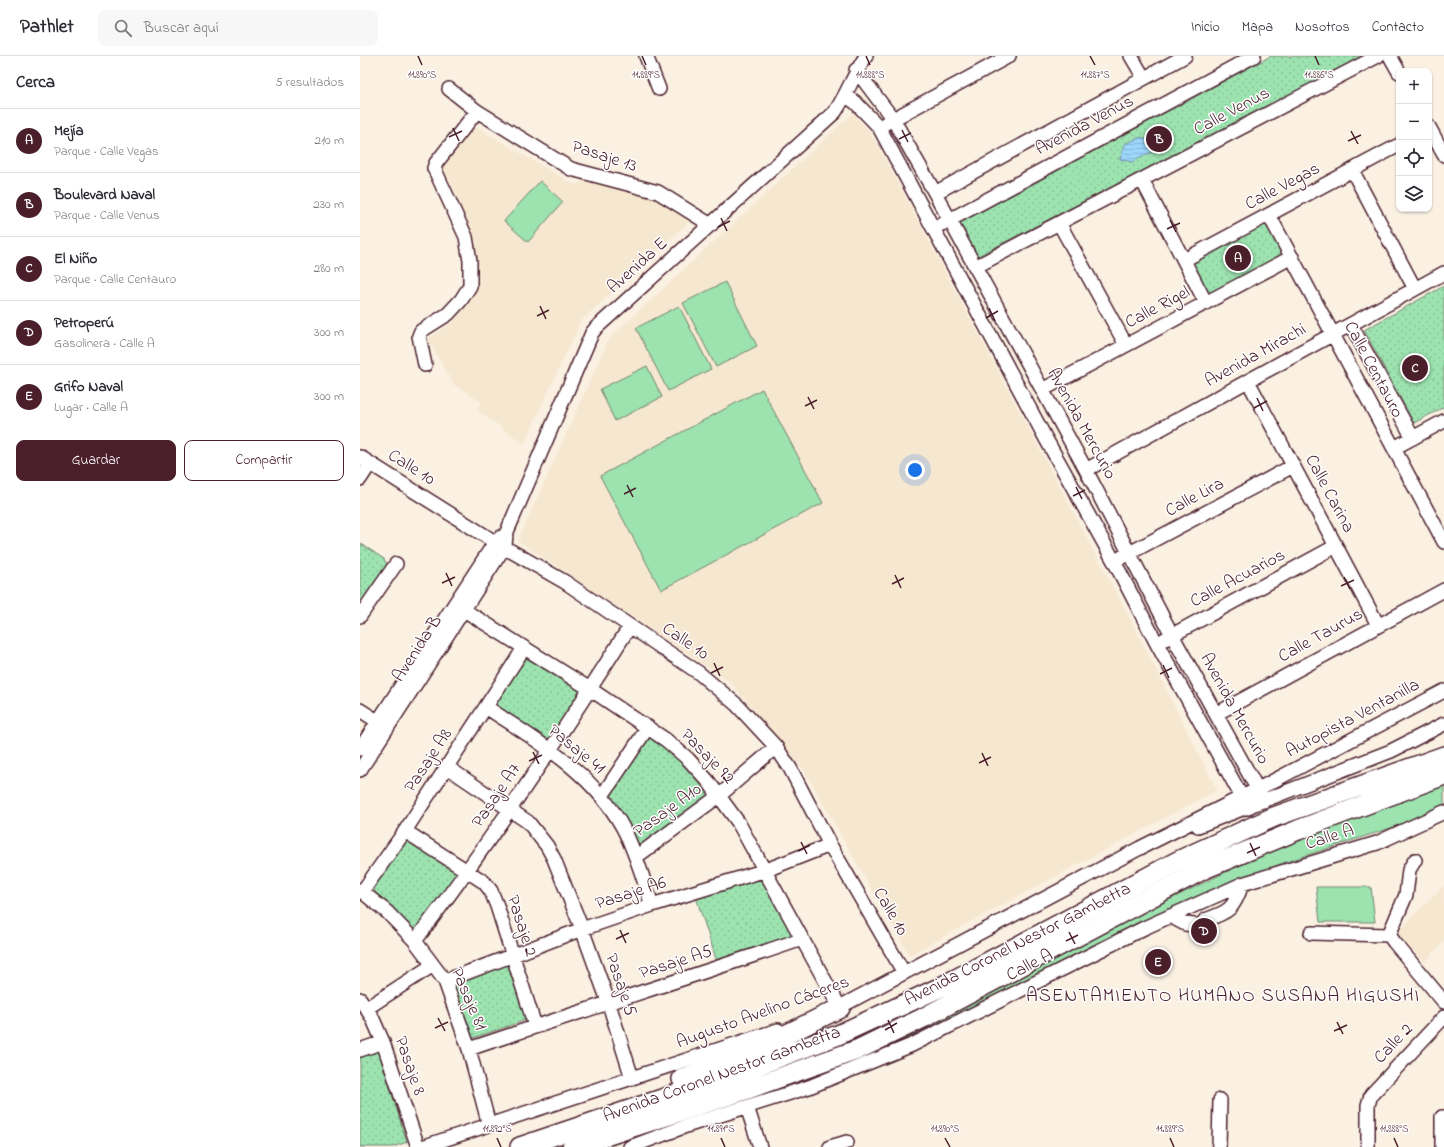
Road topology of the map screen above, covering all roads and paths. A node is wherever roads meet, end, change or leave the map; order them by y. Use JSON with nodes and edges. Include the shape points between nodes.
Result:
{"nodes":[{"id":1,"x":646,"y":56,"type":"edge"},
{"id":2,"x":866,"y":56,"type":"edge"},
{"id":3,"x":1009,"y":56,"type":"edge"},
{"id":4,"x":1132,"y":56,"type":"edge"},
{"id":5,"x":1185,"y":56,"type":"edge"},
{"id":6,"x":1254,"y":56,"type":"edge"},
{"id":7,"x":1378,"y":56,"type":"edge"},
{"id":8,"x":1390,"y":56,"type":"edge"},
{"id":9,"x":1397,"y":68,"type":"edge"},
{"id":10,"x":856,"y":70,"type":"junction"},
{"id":11,"x":1144,"y":78,"type":"junction"},
{"id":12,"x":449,"y":89,"type":"dead end"},
{"id":13,"x":658,"y":89,"type":"dead end"},
{"id":14,"x":846,"y":96,"type":"junction"},
{"id":15,"x":477,"y":111,"type":"junction"},
{"id":16,"x":893,"y":119,"type":"junction"},
{"id":17,"x":879,"y":127,"type":"junction"},
{"id":18,"x":1432,"y":133,"type":"edge"},
{"id":19,"x":1396,"y":146,"type":"edge"},
{"id":20,"x":1444,"y":155,"type":"edge"},
{"id":21,"x":1352,"y":170,"type":"junction"},
{"id":22,"x":1142,"y":180,"type":"junction"},
{"id":23,"x":935,"y":193,"type":"junction"},
{"id":24,"x":1269,"y":215,"type":"junction"},
{"id":25,"x":949,"y":220,"type":"junction"},
{"id":26,"x":1059,"y":223,"type":"junction"},
{"id":27,"x":711,"y":225,"type":"junction"},
{"id":28,"x":934,"y":229,"type":"junction"},
{"id":29,"x":1292,"y":257,"type":"junction"},
{"id":30,"x":1184,"y":260,"type":"junction"},
{"id":31,"x":975,"y":267,"type":"junction"},
{"id":32,"x":1444,"y":273,"type":"edge"},
{"id":33,"x":1415,"y":290,"type":"junction"},
{"id":34,"x":1206,"y":303,"type":"junction"},
{"id":35,"x":1351,"y":325,"type":"junction"},
{"id":36,"x":1333,"y":334,"type":"junction"},
{"id":37,"x":1126,"y":345,"type":"junction"},
{"id":38,"x":425,"y":365,"type":"dead end"},
{"id":39,"x":1248,"y":381,"type":"junction"},
{"id":40,"x":1042,"y":390,"type":"junction"},
{"id":41,"x":1444,"y":421,"type":"edge"},
{"id":42,"x":1064,"y":430,"type":"junction"},
{"id":43,"x":1413,"y":438,"type":"junction"},
{"id":44,"x":1046,"y":439,"type":"junction"},
{"id":45,"x":1394,"y":448,"type":"junction"},
{"id":46,"x":365,"y":461,"type":"edge"},
{"id":47,"x":1293,"y":466,"type":"junction"},
{"id":48,"x":1086,"y":470,"type":"junction"},
{"id":49,"x":360,"y":479,"type":"edge"},
{"id":50,"x":1440,"y":526,"type":"edge"},
{"id":51,"x":502,"y":541,"type":"junction"},
{"id":52,"x":1444,"y":542,"type":"edge"},
{"id":53,"x":1336,"y":546,"type":"junction"},
{"id":54,"x":1130,"y":553,"type":"junction"},
{"id":55,"x":1114,"y":561,"type":"junction"},
{"id":56,"x":396,"y":564,"type":"dead end"},
{"id":57,"x":1444,"y":590,"type":"edge"},
{"id":58,"x":464,"y":610,"type":"junction"},
{"id":59,"x":360,"y":616,"type":"edge"},
{"id":60,"x":1378,"y":625,"type":"junction"},
{"id":61,"x":630,"y":626,"type":"junction"},
{"id":62,"x":1172,"y":635,"type":"junction"},
{"id":63,"x":1157,"y":644,"type":"junction"},
{"id":64,"x":524,"y":648,"type":"junction"},
{"id":65,"x":590,"y":689,"type":"junction"},
{"id":66,"x":1444,"y":691,"type":"edge"},
{"id":67,"x":486,"y":707,"type":"junction"},
{"id":68,"x":360,"y":710,"type":"edge"},
{"id":69,"x":1216,"y":714,"type":"junction"},
{"id":70,"x":1444,"y":724,"type":"edge"},
{"id":71,"x":383,"y":725,"type":"junction"},
{"id":72,"x":648,"y":727,"type":"junction"},
{"id":73,"x":776,"y":747,"type":"junction"},
{"id":74,"x":360,"y":749,"type":"edge"},
{"id":75,"x":550,"y":750,"type":"junction"},
{"id":76,"x":1444,"y":756,"type":"edge"},
{"id":77,"x":446,"y":768,"type":"junction"},
{"id":78,"x":360,"y":770,"type":"edge"},
{"id":79,"x":1444,"y":776,"type":"edge"},
{"id":80,"x":1258,"y":789,"type":"junction"},
{"id":81,"x":720,"y":795,"type":"junction"},
{"id":82,"x":602,"y":796,"type":"junction"},
{"id":83,"x":1264,"y":801,"type":"junction"},
{"id":84,"x":1245,"y":802,"type":"junction"},
{"id":85,"x":509,"y":811,"type":"junction"},
{"id":86,"x":1444,"y":812,"type":"edge"},
{"id":87,"x":405,"y":831,"type":"junction"},
{"id":88,"x":830,"y":844,"type":"junction"},
{"id":89,"x":636,"y":857,"type":"junction"},
{"id":90,"x":1415,"y":860,"type":"dead end"},
{"id":91,"x":766,"y":870,"type":"junction"},
{"id":92,"x":468,"y":872,"type":"junction"},
{"id":93,"x":1242,"y":884,"type":"junction"},
{"id":94,"x":361,"y":891,"type":"edge"},
{"id":95,"x":652,"y":905,"type":"junction"},
{"id":96,"x":1170,"y":916,"type":"junction"},
{"id":97,"x":582,"y":929,"type":"junction"},
{"id":98,"x":1311,"y":933,"type":"dead end"},
{"id":99,"x":1390,"y":935,"type":"junction"},
{"id":100,"x":802,"y":939,"type":"junction"},
{"id":101,"x":414,"y":941,"type":"junction"},
{"id":102,"x":512,"y":955,"type":"junction"},
{"id":103,"x":433,"y":965,"type":"junction"},
{"id":104,"x":904,"y":974,"type":"junction"},
{"id":105,"x":445,"y":981,"type":"junction"},
{"id":106,"x":1444,"y":1002,"type":"edge"},
{"id":107,"x":363,"y":1004,"type":"edge"},
{"id":108,"x":609,"y":1004,"type":"junction"},
{"id":109,"x":840,"y":1008,"type":"junction"},
{"id":110,"x":1444,"y":1017,"type":"edge"},
{"id":111,"x":534,"y":1026,"type":"junction"},
{"id":112,"x":383,"y":1042,"type":"junction"},
{"id":113,"x":469,"y":1049,"type":"junction"},
{"id":114,"x":360,"y":1050,"type":"edge"},
{"id":115,"x":632,"y":1078,"type":"junction"},
{"id":116,"x":1220,"y":1100,"type":"dead end"},
{"id":117,"x":747,"y":1107,"type":"junction"},
{"id":118,"x":1443,"y":1117,"type":"edge"},
{"id":119,"x":489,"y":1125,"type":"junction"},
{"id":120,"x":579,"y":1126,"type":"junction"},
{"id":121,"x":847,"y":1142,"type":"dead end"},
{"id":122,"x":418,"y":1147,"type":"edge"},
{"id":123,"x":422,"y":1147,"type":"edge"},
{"id":124,"x":520,"y":1147,"type":"edge"},
{"id":125,"x":572,"y":1147,"type":"edge"},
{"id":126,"x":630,"y":1147,"type":"edge"},
{"id":127,"x":760,"y":1147,"type":"edge"},
{"id":128,"x":830,"y":1147,"type":"edge"},
{"id":129,"x":1219,"y":1147,"type":"edge"},
{"id":130,"x":1368,"y":1147,"type":"edge"},
{"id":131,"x":1442,"y":1147,"type":"edge"}],
"edges":[{"from":1,"to":13,"type":"street"},
{"from":2,"to":10,"type":"street","name":"Avenida E"},
{"from":3,"to":16,"type":"street"},
{"from":4,"to":11,"type":"street"},
{"from":5,"to":11,"type":"street"},
{"from":6,"to":25,"type":"street","name":"Avenida Venus"},
{"from":7,"to":22,"type":"street","name":"Calle Venus"},
{"from":8,"to":9,"type":"street"},
{"from":10,"to":14,"type":"street","name":"Avenida E"},
{"from":10,"to":16,"type":"street","name":"Avenida Mercurio"},
{"from":11,"to":23,"type":"street"},
{"from":12,"to":15,"type":"street","name":"Pasaje 13"},
{"from":14,"to":17,"type":"street","name":"Avenida Mercurio"},
{"from":14,"to":27,"type":"street","name":"Avenida E","via":[[835,112]]},
{"from":15,"to":27,"type":"street","name":"Pasaje 13","via":[[571,169],[658,192]]},
{"from":15,"to":38,"type":"street","via":[[436,162],[434,168],[466,237],[470,261],[470,286],[448,314],[421,331],[419,336]]},
{"from":16,"to":17,"type":"street"},
{"from":16,"to":23,"type":"street","name":"Avenida Mercurio"},
{"from":17,"to":28,"type":"street","name":"Avenida Mercurio"},
{"from":18,"to":20,"type":"street"},
{"from":19,"to":21,"type":"street","name":"Calle Vegas"},
{"from":21,"to":24,"type":"street","name":"Calle Vegas"},
{"from":21,"to":33,"type":"street"},
{"from":22,"to":26,"type":"street","name":"Calle Venus"},
{"from":22,"to":30,"type":"street"},
{"from":23,"to":25,"type":"street","name":"Avenida Mercurio"},
{"from":24,"to":29,"type":"street","name":"Calle Centauro"},
{"from":24,"to":30,"type":"street","name":"Calle Vegas"},
{"from":25,"to":28,"type":"street","name":"Avenida Venus"},
{"from":25,"to":31,"type":"street","name":"Avenida Mercurio"},
{"from":26,"to":31,"type":"street","name":"Calle Venus"},
{"from":26,"to":37,"type":"street"},
{"from":27,"to":51,"type":"street","name":"Avenida E","via":[[592,333]]},
{"from":28,"to":44,"type":"street","name":"Avenida Mercurio"},
{"from":29,"to":34,"type":"street","name":"Calle Rigel"},
{"from":29,"to":36,"type":"street","name":"Calle Centauro"},
{"from":30,"to":34,"type":"street"},
{"from":31,"to":40,"type":"street","name":"Avenida Mercurio"},
{"from":32,"to":33,"type":"street","name":"Avenida Mirachi"},
{"from":33,"to":35,"type":"street","name":"Avenida Mirachi"},
{"from":34,"to":37,"type":"street","name":"Calle Rigel"},
{"from":35,"to":36,"type":"street","name":"Avenida Mirachi"},
{"from":35,"to":43,"type":"street"},
{"from":36,"to":39,"type":"street","name":"Avenida Mirachi"},
{"from":36,"to":45,"type":"street","name":"Calle Centauro"},
{"from":37,"to":40,"type":"street","name":"Calle Rigel"},
{"from":39,"to":47,"type":"street","name":"Calle Carina"},
{"from":39,"to":48,"type":"street","name":"Avenida Mirachi"},
{"from":40,"to":42,"type":"street","name":"Avenida Mercurio"},
{"from":41,"to":43,"type":"street"},
{"from":42,"to":44,"type":"street"},
{"from":42,"to":48,"type":"street","name":"Avenida Mercurio"},
{"from":43,"to":45,"type":"street"},
{"from":44,"to":55,"type":"street","name":"Avenida Mercurio"},
{"from":45,"to":50,"type":"street","name":"Calle Centauro"},
{"from":46,"to":49,"type":"street"},
{"from":46,"to":51,"type":"street","name":"Calle 10"},
{"from":47,"to":53,"type":"street","name":"Calle Carina"},
{"from":47,"to":54,"type":"street","name":"Calle Lira"},
{"from":48,"to":54,"type":"street","name":"Avenida Mercurio"},
{"from":50,"to":52,"type":"street","name":"Calle Centauro"},
{"from":51,"to":58,"type":"street","name":"Avenida B"},
{"from":51,"to":61,"type":"street","name":"Calle 10"},
{"from":51,"to":71,"type":"street","name":"Avenida B"},
{"from":53,"to":60,"type":"street","name":"Calle Carina"},
{"from":53,"to":62,"type":"street","name":"Calle Acuarios"},
{"from":54,"to":55,"type":"street","name":"Calle Lira"},
{"from":54,"to":62,"type":"street","name":"Avenida Mercurio"},
{"from":55,"to":63,"type":"street","name":"Avenida Mercurio"},
{"from":56,"to":59,"type":"street"},
{"from":57,"to":60,"type":"street","name":"Calle Taurus"},
{"from":58,"to":64,"type":"street","name":"Pasaje 92"},
{"from":58,"to":71,"type":"street","name":"Avenida B"},
{"from":60,"to":69,"type":"street","name":"Calle Taurus"},
{"from":61,"to":65,"type":"street","name":"Pasaje A7"},
{"from":61,"to":73,"type":"street","name":"Calle 10","via":[[718,687]]},
{"from":62,"to":63,"type":"street","name":"Calle Acuarios"},
{"from":62,"to":69,"type":"street","name":"Avenida Mercurio"},
{"from":63,"to":84,"type":"street","name":"Avenida Mercurio"},
{"from":64,"to":65,"type":"street","name":"Pasaje 92"},
{"from":64,"to":67,"type":"street","name":"Pasaje A8"},
{"from":65,"to":72,"type":"street","name":"Pasaje 92"},
{"from":65,"to":75,"type":"street","name":"Pasaje A7"},
{"from":66,"to":80,"type":"street","name":"Autopista Ventanilla"},
{"from":67,"to":75,"type":"street","name":"Pasaje 41"},
{"from":67,"to":77,"type":"street","name":"Pasaje A8"},
{"from":68,"to":71,"type":"street"},
{"from":69,"to":80,"type":"street","name":"Avenida Mercurio"},
{"from":70,"to":83,"type":"street","name":"Autopista Ventanilla","via":[[1391,751]]},
{"from":71,"to":74,"type":"street","name":"Avenida B"},
{"from":71,"to":78,"type":"street","name":"Avenida B"},
{"from":72,"to":81,"type":"street","name":"Pasaje 92","via":[[688,760]]},
{"from":72,"to":82,"type":"street"},
{"from":73,"to":81,"type":"street","name":"Pasaje A10"},
{"from":73,"to":88,"type":"street","name":"Calle 10","via":[[790,768]]},
{"from":75,"to":82,"type":"street","name":"Pasaje 41","via":[[576,769]]},
{"from":75,"to":85,"type":"street","name":"Pasaje A7"},
{"from":76,"to":120,"type":"highway","name":"Avenida Coronel Nestor Gambetta","via":[[1274,817],[1178,860],[941,987],[838,1035],[724,1078]]},
{"from":77,"to":85,"type":"street","name":"Pasaje 5"},
{"from":77,"to":87,"type":"street","name":"Pasaje A8"},
{"from":79,"to":125,"type":"highway","name":"Avenida Coronel Nestor Gambetta","via":[[1298,830],[1204,869],[923,1018],[857,1050]]},
{"from":80,"to":83,"type":"street","name":"Avenida Mercurio"},
{"from":80,"to":84,"type":"street","name":"Augusto Avelino Cáceres"},
{"from":81,"to":89,"type":"street","name":"Pasaje A10"},
{"from":81,"to":91,"type":"street","name":"Pasaje 92"},
{"from":82,"to":89,"type":"street","name":"Pasaje 41","via":[[624,830]]},
{"from":83,"to":84,"type":"street","name":"Augusto Avelino Cáceres"},
{"from":84,"to":104,"type":"street","name":"Augusto Avelino Cáceres","via":[[1140,848]]},
{"from":85,"to":92,"type":"street","name":"Pasaje A7"},
{"from":85,"to":97,"type":"street","name":"Pasaje 5","via":[[528,822],[547,846]]},
{"from":86,"to":93,"type":"street","name":"Calle A","via":[[1377,843]]},
{"from":87,"to":92,"type":"street","name":"Pasaje 2"},
{"from":87,"to":94,"type":"street","name":"Pasaje A8"},
{"from":88,"to":91,"type":"street","name":"Pasaje A6"},
{"from":88,"to":104,"type":"street","name":"Calle 10"},
{"from":89,"to":95,"type":"street","name":"Pasaje 41"},
{"from":90,"to":99,"type":"street","via":[[1409,870],[1406,895]]},
{"from":91,"to":95,"type":"street","name":"Pasaje A6"},
{"from":91,"to":100,"type":"street","name":"Pasaje 92"},
{"from":92,"to":101,"type":"street","name":"Pasaje A7"},
{"from":92,"to":102,"type":"street","name":"Pasaje 2","via":[[491,890]]},
{"from":93,"to":96,"type":"street","name":"Calle A"},
{"from":93,"to":96,"type":"street","via":[[1234,906],[1226,912],[1199,923],[1185,924]]},
{"from":94,"to":101,"type":"street","name":"Pasaje 81","via":[[387,912]]},
{"from":95,"to":97,"type":"street","name":"Pasaje A6"},
{"from":96,"to":117,"type":"street","name":"Calle A","via":[[912,1045],[810,1087]]},
{"from":97,"to":102,"type":"street","name":"Pasaje A6"},
{"from":97,"to":108,"type":"street","name":"Pasaje 5"},
{"from":98,"to":99,"type":"street"},
{"from":99,"to":106,"type":"street"},
{"from":100,"to":108,"type":"street","name":"Pasaje A5"},
{"from":100,"to":109,"type":"street","name":"Pasaje 92"},
{"from":101,"to":103,"type":"street","name":"Pasaje 81"},
{"from":102,"to":105,"type":"street","name":"Pasaje A6"},
{"from":102,"to":111,"type":"street","name":"Pasaje 2"},
{"from":103,"to":105,"type":"street","name":"Pasaje 81"},
{"from":103,"to":107,"type":"street"},
{"from":104,"to":109,"type":"street","name":"Augusto Avelino Cáceres"},
{"from":105,"to":113,"type":"street","name":"Pasaje 81"},
{"from":107,"to":112,"type":"street","name":"Pasaje 8"},
{"from":108,"to":111,"type":"street","name":"Pasaje A5"},
{"from":108,"to":115,"type":"street","name":"Pasaje 5"},
{"from":109,"to":115,"type":"street","name":"Augusto Avelino Cáceres"},
{"from":109,"to":120,"type":"highway","via":[[771,1042],[626,1100]]},
{"from":110,"to":130,"type":"street","name":"Calle 2","via":[[1371,1095],[1368,1104]]},
{"from":111,"to":113,"type":"street","name":"Pasaje A5"},
{"from":112,"to":114,"type":"street"},
{"from":112,"to":122,"type":"street","name":"Pasaje 8"},
{"from":113,"to":119,"type":"street","name":"Pasaje 81"},
{"from":115,"to":119,"type":"street","name":"Augusto Avelino Cáceres"},
{"from":116,"to":129,"type":"street"},
{"from":117,"to":126,"type":"street","name":"Calle A"},
{"from":117,"to":127,"type":"street"},
{"from":118,"to":131,"type":"street"},
{"from":119,"to":123,"type":"street","name":"Augusto Avelino Cáceres"},
{"from":120,"to":124,"type":"highway","name":"Avenida Coronel Nestor Gambetta"},
{"from":121,"to":128,"type":"street"}]}
